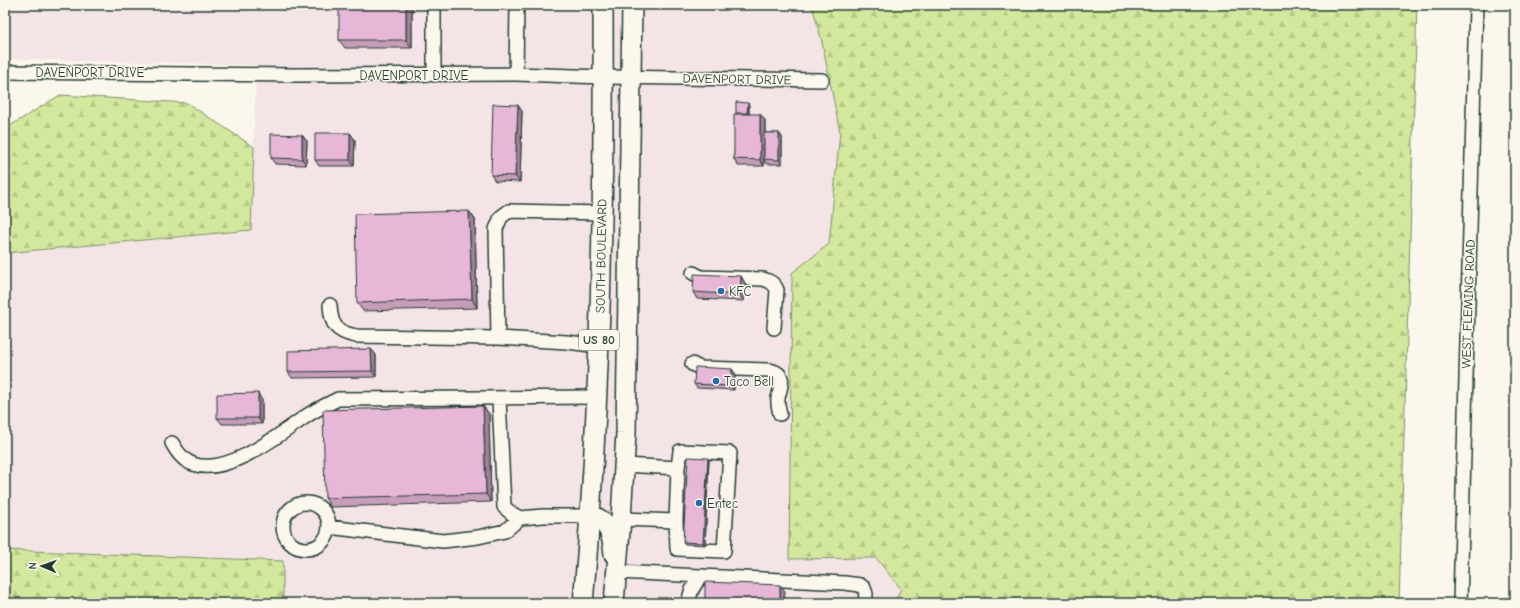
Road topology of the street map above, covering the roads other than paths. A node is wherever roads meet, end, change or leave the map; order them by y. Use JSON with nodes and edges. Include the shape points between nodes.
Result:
{"nodes":[{"id":1,"x":434,"y":5,"type":"edge"},
{"id":2,"x":517,"y":5,"type":"edge"},
{"id":3,"x":603,"y":5,"type":"edge"},
{"id":4,"x":632,"y":5,"type":"edge"},
{"id":5,"x":1476,"y":5,"type":"edge"},
{"id":6,"x":5,"y":72,"type":"edge"},
{"id":7,"x":516,"y":74,"type":"junction"},
{"id":8,"x":434,"y":75,"type":"junction"},
{"id":9,"x":604,"y":77,"type":"junction"},
{"id":10,"x":631,"y":78,"type":"junction"},
{"id":11,"x":822,"y":80,"type":"dead end"},
{"id":12,"x":603,"y":138,"type":"junction"},
{"id":13,"x":630,"y":192,"type":"junction"},
{"id":14,"x":602,"y":212,"type":"junction"},
{"id":15,"x":693,"y":273,"type":"edge"},
{"id":16,"x":330,"y":305,"type":"dead end"},
{"id":17,"x":774,"y":328,"type":"dead end"},
{"id":18,"x":498,"y":338,"type":"junction"},
{"id":19,"x":599,"y":346,"type":"junction"},
{"id":20,"x":692,"y":364,"type":"dead end"},
{"id":21,"x":597,"y":397,"type":"junction"},
{"id":22,"x":499,"y":398,"type":"junction"},
{"id":23,"x":780,"y":414,"type":"dead end"},
{"id":24,"x":172,"y":443,"type":"dead end"},
{"id":25,"x":624,"y":465,"type":"junction"},
{"id":26,"x":678,"y":468,"type":"junction"},
{"id":27,"x":590,"y":516,"type":"junction"},
{"id":28,"x":520,"y":518,"type":"junction"},
{"id":29,"x":621,"y":519,"type":"junction"},
{"id":30,"x":676,"y":521,"type":"junction"},
{"id":31,"x":329,"y":527,"type":"dead end"},
{"id":32,"x":617,"y":572,"type":"junction"},
{"id":33,"x":702,"y":576,"type":"junction"},
{"id":34,"x":615,"y":601,"type":"edge"},
{"id":35,"x":582,"y":603,"type":"edge"},
{"id":36,"x":688,"y":603,"type":"edge"},
{"id":37,"x":865,"y":603,"type":"edge"},
{"id":38,"x":1460,"y":603,"type":"edge"}],
"edges":[{"from":1,"to":8,"type":"street"},
{"from":2,"to":7,"type":"street"},
{"from":3,"to":9,"type":"highway","name":"SOUTH BOULEVARD","number":"US 80"},
{"from":4,"to":10,"type":"highway","number":"US 80"},
{"from":5,"to":38,"type":"street","name":"WEST FLEMING ROAD"},
{"from":6,"to":8,"type":"street","name":"DAVENPORT DRIVE"},
{"from":7,"to":8,"type":"street","name":"DAVENPORT DRIVE"},
{"from":7,"to":9,"type":"street","name":"DAVENPORT DRIVE"},
{"from":9,"to":10,"type":"street","name":"DAVENPORT DRIVE"},
{"from":9,"to":12,"type":"highway","name":"SOUTH BOULEVARD","number":"US 80"},
{"from":10,"to":11,"type":"street","name":"DAVENPORT DRIVE"},
{"from":10,"to":13,"type":"highway","number":"US 80"},
{"from":12,"to":13,"type":"highway","via":[[610,131],[616,130],[621,132],[625,140]]},
{"from":12,"to":14,"type":"highway","name":"SOUTH BOULEVARD","number":"US 80"},
{"from":13,"to":25,"type":"highway","number":"US 80"},
{"from":14,"to":18,"type":"street","via":[[509,211],[501,216],[496,229]]},
{"from":14,"to":19,"type":"highway","name":"SOUTH BOULEVARD","number":"US 80"},
{"from":15,"to":17,"type":"street","via":[[701,277],[770,281],[777,290]]},
{"from":16,"to":18,"type":"street","via":[[331,320],[349,335]]},
{"from":18,"to":19,"type":"street"},
{"from":19,"to":21,"type":"highway","name":"SOUTH BOULEVARD","number":"US 80"},
{"from":20,"to":23,"type":"street","via":[[700,368],[776,372],[782,382],[778,400]]},
{"from":21,"to":22,"type":"street"},
{"from":21,"to":27,"type":"highway","name":"SOUTH BOULEVARD","number":"US 80"},
{"from":22,"to":24,"type":"street","via":[[338,399],[254,450],[225,464],[193,464],[180,456]]},
{"from":22,"to":28,"type":"street","via":[[504,507]]},
{"from":25,"to":26,"type":"street"},
{"from":25,"to":29,"type":"highway","number":"US 80"},
{"from":26,"to":30,"type":"street"},
{"from":26,"to":30,"type":"street","via":[[680,451],[730,453],[724,552],[677,549]]},
{"from":27,"to":28,"type":"street"},
{"from":27,"to":34,"type":"highway","via":[[599,519],[606,526],[611,537],[614,551]]},
{"from":27,"to":35,"type":"highway","name":"SOUTH BOULEVARD","number":"US 80"},
{"from":28,"to":31,"type":"street","via":[[505,531],[443,541]]},
{"from":29,"to":30,"type":"street"},
{"from":29,"to":32,"type":"highway","number":"US 80"},
{"from":32,"to":33,"type":"street"},
{"from":32,"to":34,"type":"highway","number":"US 80"},
{"from":33,"to":36,"type":"street","via":[[689,595]]},
{"from":33,"to":37,"type":"street","via":[[845,582],[864,588]]}]}
